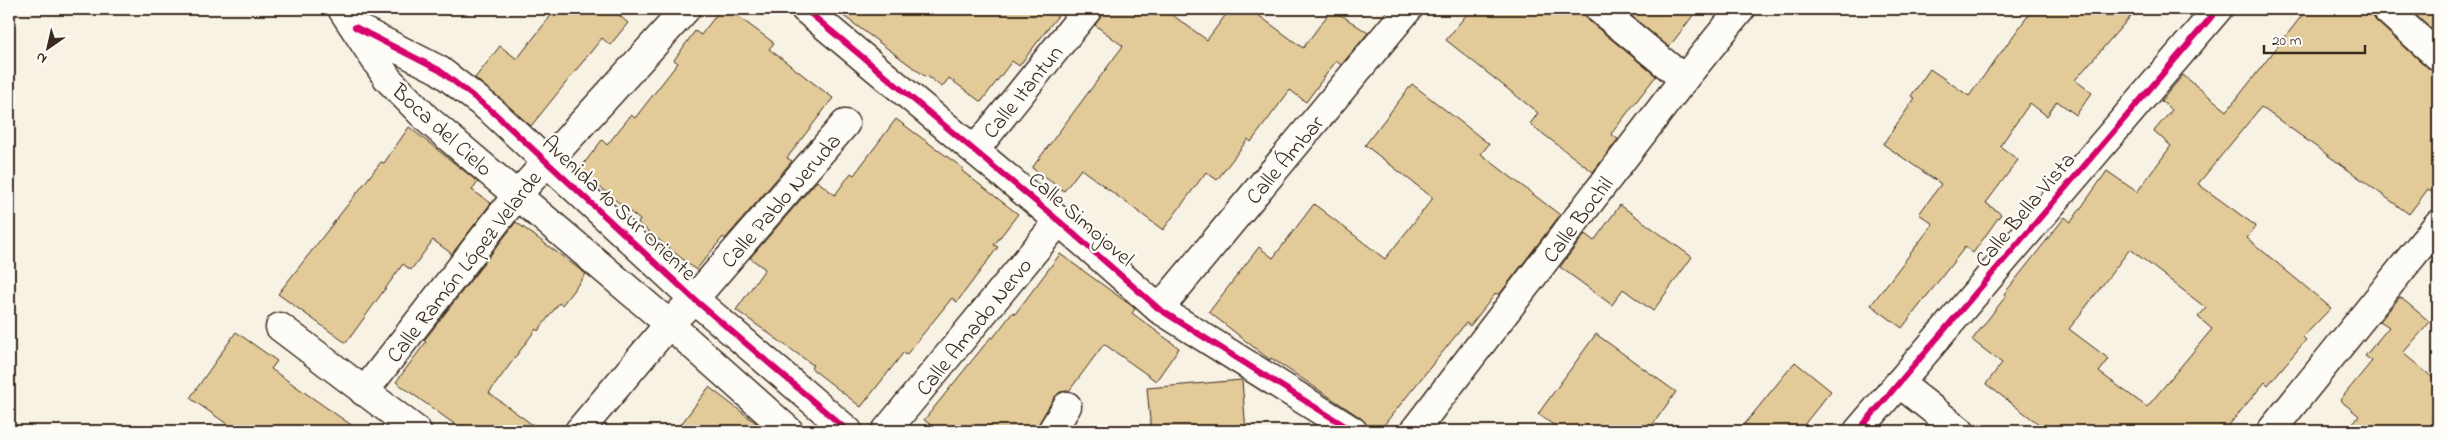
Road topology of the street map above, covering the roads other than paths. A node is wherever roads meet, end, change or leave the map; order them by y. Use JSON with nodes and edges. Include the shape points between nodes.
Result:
{"nodes":[{"id":1,"x":686,"y":9,"type":"edge"},
{"id":2,"x":805,"y":9,"type":"edge"},
{"id":3,"x":1088,"y":9,"type":"edge"},
{"id":4,"x":1408,"y":9,"type":"edge"},
{"id":5,"x":1599,"y":9,"type":"edge"},
{"id":6,"x":1742,"y":9,"type":"edge"},
{"id":7,"x":2218,"y":9,"type":"edge"},
{"id":8,"x":2386,"y":9,"type":"edge"},
{"id":9,"x":349,"y":18,"type":"edge"},
{"id":10,"x":2438,"y":56,"type":"edge"},
{"id":11,"x":1684,"y":79,"type":"junction"},
{"id":12,"x":846,"y":124,"type":"dead end"},
{"id":13,"x":975,"y":150,"type":"junction"},
{"id":14,"x":544,"y":163,"type":"junction"},
{"id":15,"x":517,"y":195,"type":"junction"},
{"id":16,"x":1059,"y":221,"type":"junction"},
{"id":17,"x":2438,"y":224,"type":"edge"},
{"id":18,"x":694,"y":299,"type":"junction"},
{"id":19,"x":1160,"y":308,"type":"junction"},
{"id":20,"x":669,"y":324,"type":"junction"},
{"id":21,"x":280,"y":327,"type":"dead end"},
{"id":22,"x":1899,"y":383,"type":"junction"},
{"id":23,"x":364,"y":392,"type":"junction"},
{"id":24,"x":1067,"y":406,"type":"dead end"},
{"id":25,"x":417,"y":431,"type":"edge"},
{"id":26,"x":579,"y":431,"type":"edge"},
{"id":27,"x":789,"y":431,"type":"edge"},
{"id":28,"x":848,"y":431,"type":"edge"},
{"id":29,"x":886,"y":431,"type":"edge"},
{"id":30,"x":1052,"y":431,"type":"edge"},
{"id":31,"x":1353,"y":431,"type":"edge"},
{"id":32,"x":1414,"y":431,"type":"edge"},
{"id":33,"x":1858,"y":431,"type":"edge"},
{"id":34,"x":1960,"y":431,"type":"edge"},
{"id":35,"x":2271,"y":431,"type":"edge"}],
"edges":[{"from":1,"to":14,"type":"street","name":"Calle Ramón López Velarde"},
{"from":2,"to":13,"type":"street","name":"Calle Simojovel"},
{"from":3,"to":13,"type":"street","name":"Calle Itantun"},
{"from":4,"to":19,"type":"street","name":"Calle Ámbar"},
{"from":5,"to":11,"type":"street"},
{"from":6,"to":11,"type":"street","name":"Calle Bochil"},
{"from":7,"to":22,"type":"street","name":"Calle Bella Vista"},
{"from":8,"to":10,"type":"street"},
{"from":9,"to":14,"type":"street","name":"Avenida 10 Sur Oriente","via":[[439,70],[492,111]]},
{"from":9,"to":15,"type":"street","name":"Boca del Cielo","via":[[388,79],[426,119]]},
{"from":11,"to":32,"type":"street","name":"Calle Bochil"},
{"from":12,"to":18,"type":"street","name":"Calle Pablo Neruda"},
{"from":13,"to":16,"type":"street","name":"Calle Simojovel"},
{"from":14,"to":15,"type":"street","name":"Calle Ramón López Velarde"},
{"from":14,"to":18,"type":"street","name":"Avenida 10 Sur Oriente"},
{"from":15,"to":20,"type":"street"},
{"from":15,"to":23,"type":"street","name":"Calle Ramón López Velarde"},
{"from":16,"to":19,"type":"street","name":"Calle Simojovel"},
{"from":16,"to":29,"type":"street","name":"Calle Amado Nervo"},
{"from":17,"to":35,"type":"street"},
{"from":18,"to":20,"type":"street","name":"Calle Pablo Neruda"},
{"from":18,"to":28,"type":"street","name":"Avenida 10 Sur Oriente"},
{"from":19,"to":31,"type":"street","name":"Calle Simojovel"},
{"from":20,"to":26,"type":"street","name":"Calle Pablo Neruda"},
{"from":20,"to":27,"type":"street"},
{"from":21,"to":23,"type":"street"},
{"from":22,"to":33,"type":"street","name":"Calle Bella Vista"},
{"from":22,"to":34,"type":"street"},
{"from":23,"to":25,"type":"street"},
{"from":24,"to":30,"type":"street"}]}
